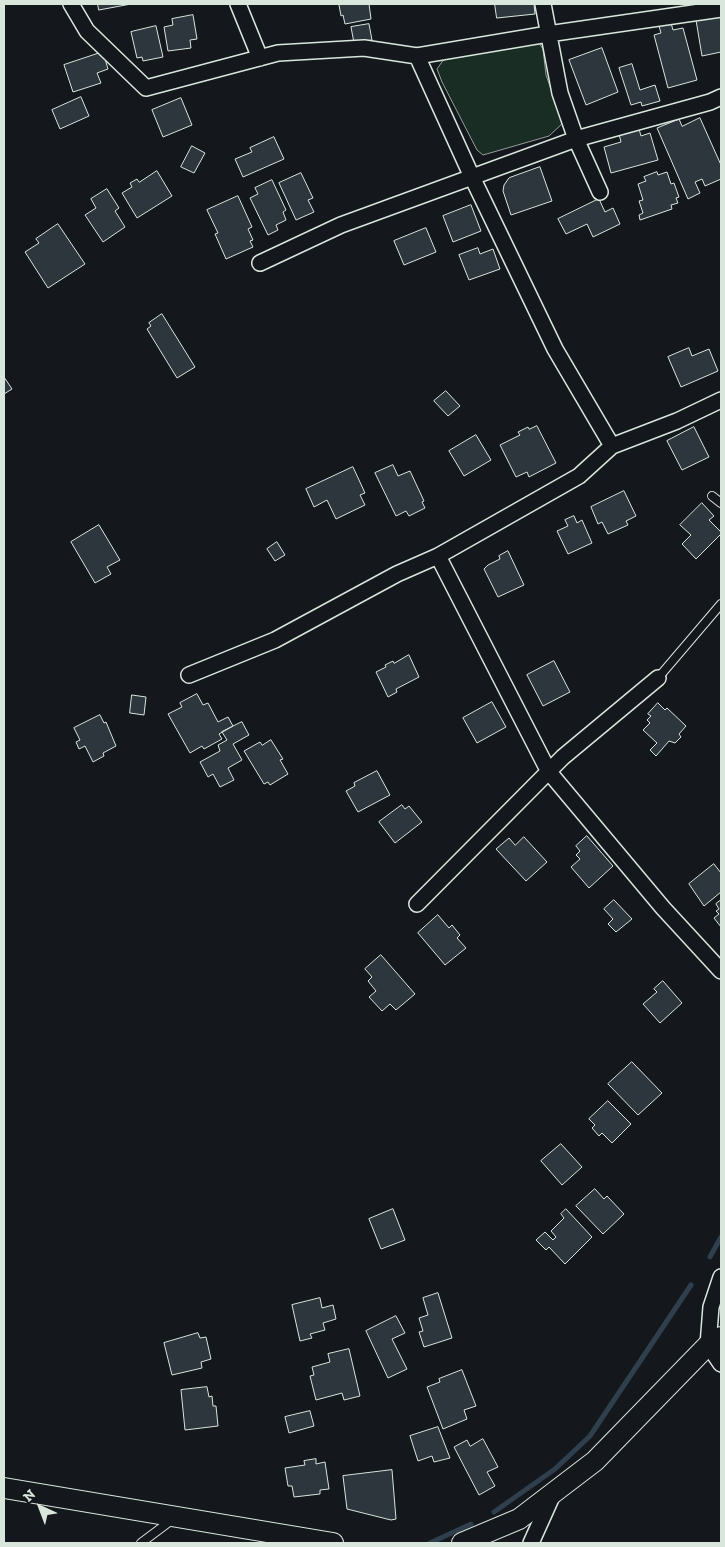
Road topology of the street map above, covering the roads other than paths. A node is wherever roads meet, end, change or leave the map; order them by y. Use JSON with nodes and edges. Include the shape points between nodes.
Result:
{"nodes":[{"id":1,"x":71,"y":4,"type":"edge"},
{"id":2,"x":238,"y":4,"type":"edge"},
{"id":3,"x":543,"y":4,"type":"edge"},
{"id":4,"x":721,"y":9,"type":"edge"},
{"id":5,"x":548,"y":34,"type":"junction"},
{"id":6,"x":417,"y":56,"type":"junction"},
{"id":7,"x":260,"y":58,"type":"junction"},
{"id":8,"x":721,"y":97,"type":"edge"},
{"id":9,"x":576,"y":139,"type":"junction"},
{"id":10,"x":472,"y":177,"type":"junction"},
{"id":11,"x":600,"y":192,"type":"dead end"},
{"id":12,"x":260,"y":263,"type":"dead end"},
{"id":13,"x":721,"y":400,"type":"edge"},
{"id":14,"x":612,"y":446,"type":"junction"},
{"id":15,"x":712,"y":496,"type":"dead end"},
{"id":16,"x":721,"y":503,"type":"edge"},
{"id":17,"x":438,"y":556,"type":"junction"},
{"id":18,"x":721,"y":604,"type":"edge"},
{"id":19,"x":189,"y":675,"type":"dead end"},
{"id":20,"x":658,"y":678,"type":"joint"},
{"id":21,"x":549,"y":772,"type":"junction"},
{"id":22,"x":417,"y":904,"type":"dead end"},
{"id":23,"x":721,"y":971,"type":"edge"},
{"id":24,"x":721,"y":1277,"type":"edge"},
{"id":25,"x":715,"y":1341,"type":"edge"},
{"id":26,"x":721,"y":1364,"type":"edge"},
{"id":27,"x":4,"y":1488,"type":"edge"},
{"id":28,"x":554,"y":1492,"type":"junction"},
{"id":29,"x":176,"y":1517,"type":"junction"},
{"id":30,"x":141,"y":1543,"type":"edge"},
{"id":31,"x":333,"y":1543,"type":"edge"},
{"id":32,"x":462,"y":1543,"type":"edge"},
{"id":33,"x":531,"y":1543,"type":"edge"}],
"edges":[{"from":1,"to":7,"type":"street","via":[[86,31],[146,88]]},
{"from":2,"to":7,"type":"street"},
{"from":3,"to":5,"type":"street"},
{"from":4,"to":5,"type":"street"},
{"from":5,"to":6,"type":"street"},
{"from":5,"to":9,"type":"street","via":[[560,93]]},
{"from":6,"to":7,"type":"street","via":[[364,48],[278,53]]},
{"from":6,"to":10,"type":"street"},
{"from":8,"to":9,"type":"street"},
{"from":9,"to":10,"type":"street"},
{"from":9,"to":11,"type":"street"},
{"from":10,"to":12,"type":"street","via":[[341,225]]},
{"from":10,"to":14,"type":"street","via":[[555,349]]},
{"from":13,"to":14,"type":"street"},
{"from":14,"to":17,"type":"street","via":[[579,476]]},
{"from":15,"to":16,"type":"lane"},
{"from":17,"to":19,"type":"street","via":[[396,574],[275,640]]},
{"from":17,"to":21,"type":"street"},
{"from":18,"to":20,"type":"lane"},
{"from":20,"to":21,"type":"street"},
{"from":21,"to":22,"type":"street"},
{"from":21,"to":23,"type":"street"},
{"from":24,"to":25,"type":"street","via":[[711,1307]]},
{"from":25,"to":26,"type":"street"},
{"from":25,"to":28,"type":"street","via":[[595,1461]]},
{"from":27,"to":29,"type":"street"},
{"from":28,"to":32,"type":"street","via":[[519,1519]]},
{"from":28,"to":33,"type":"street"},
{"from":29,"to":30,"type":"lane"},
{"from":29,"to":31,"type":"street"}]}
